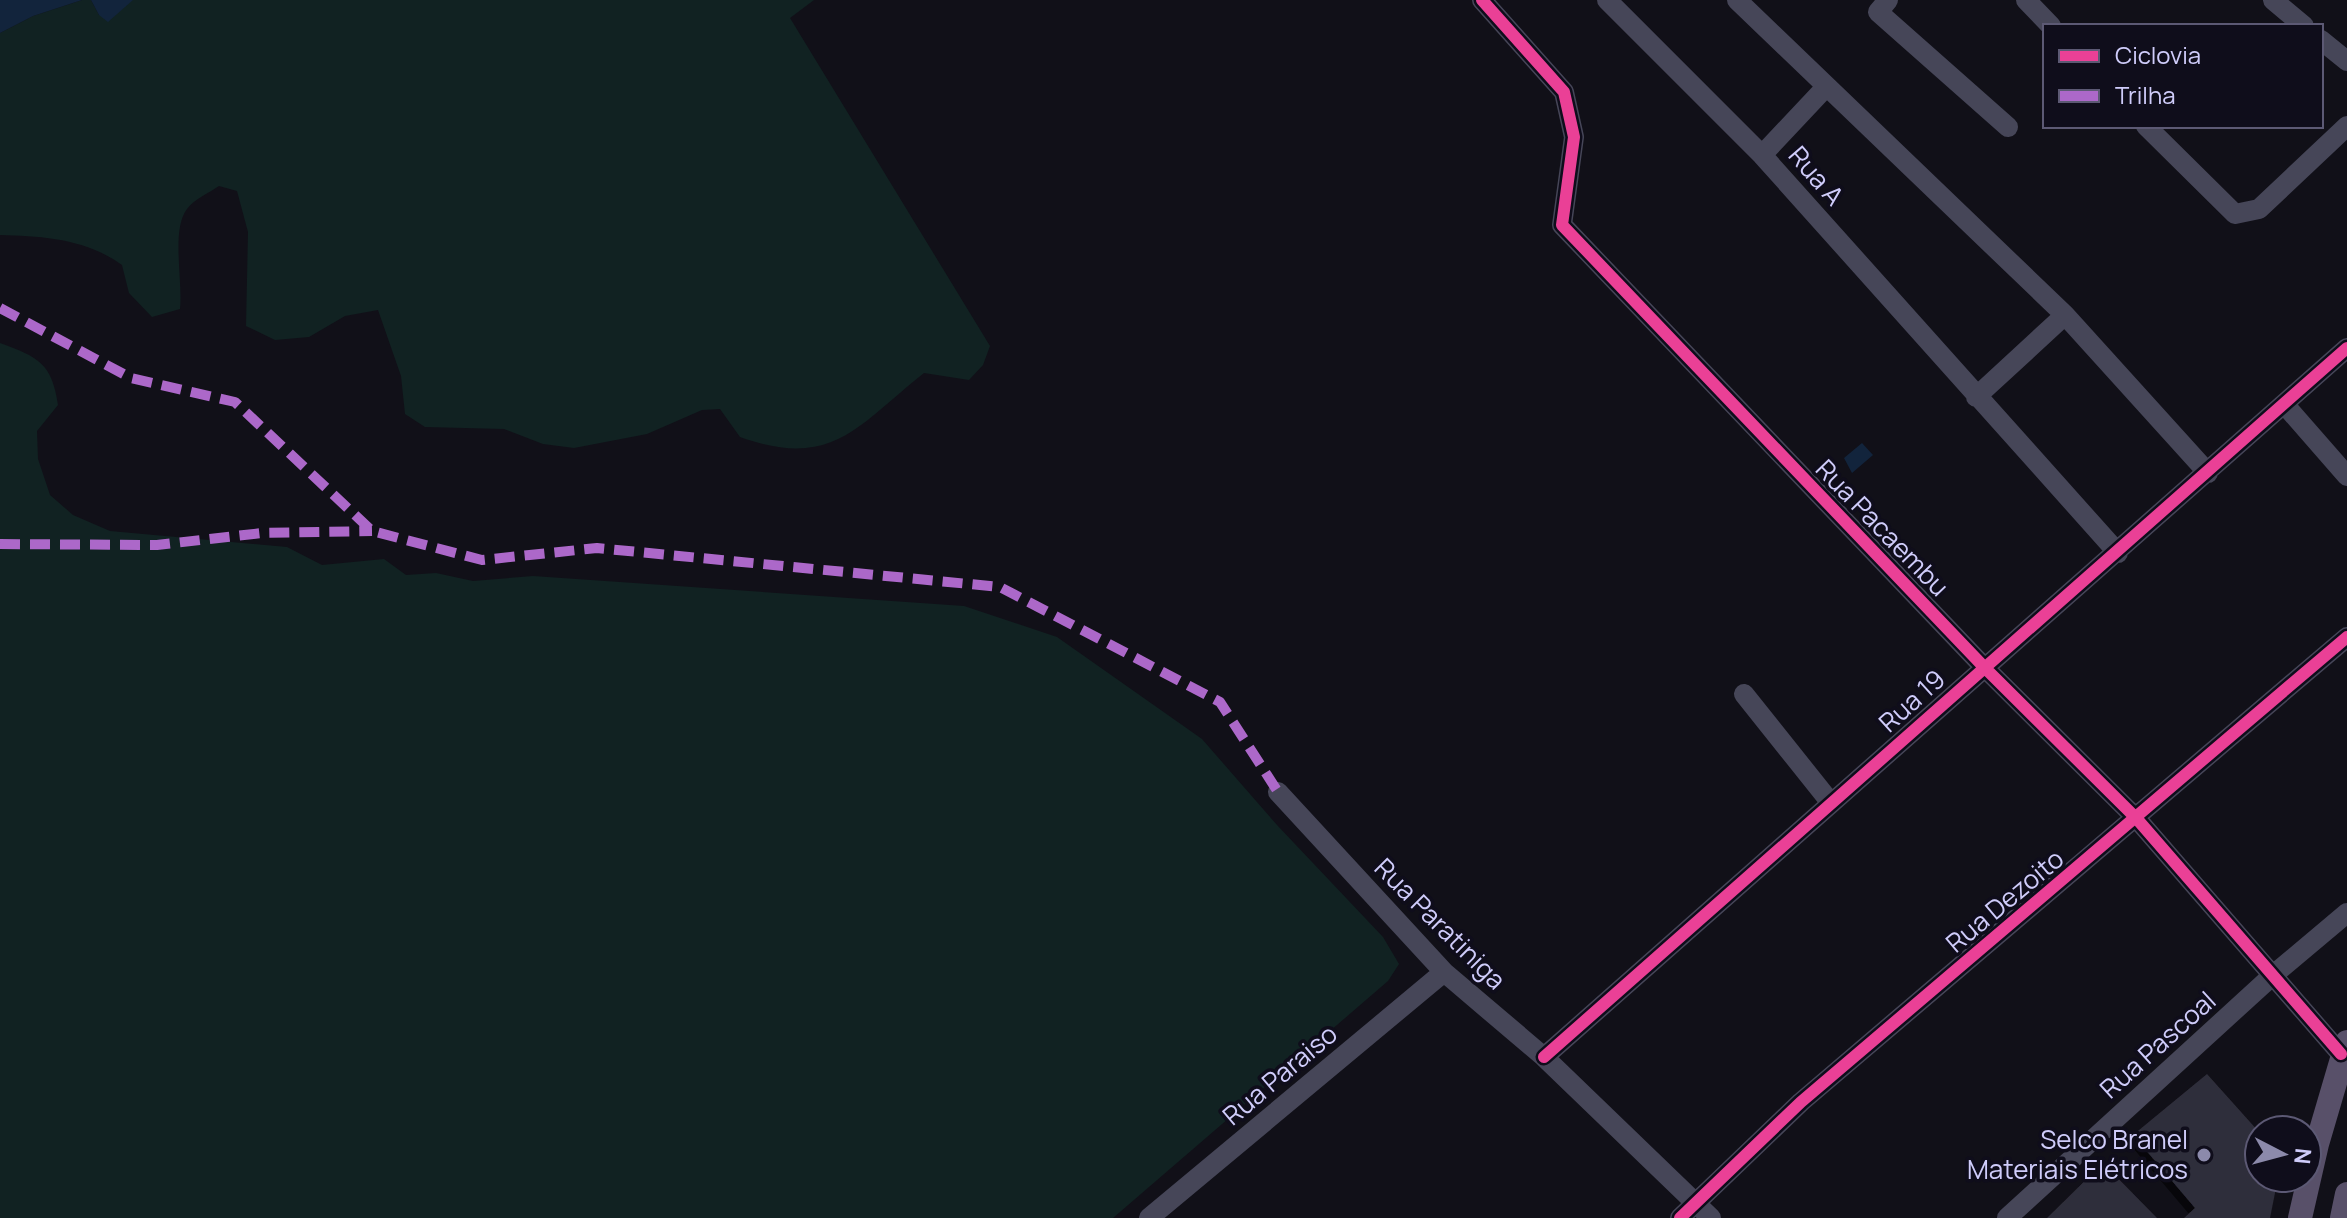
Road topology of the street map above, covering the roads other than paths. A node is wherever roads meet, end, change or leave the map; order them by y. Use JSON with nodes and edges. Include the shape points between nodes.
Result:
{"nodes":[{"id":1,"x":1482,"y":0,"type":"edge"},
{"id":2,"x":1607,"y":0,"type":"edge"},
{"id":3,"x":1737,"y":0,"type":"edge"},
{"id":4,"x":2026,"y":0,"type":"edge"},
{"id":5,"x":2273,"y":0,"type":"edge"},
{"id":6,"x":1883,"y":6,"type":"edge"},
{"id":7,"x":2049,"y":24,"type":"edge"},
{"id":8,"x":2302,"y":24,"type":"edge"},
{"id":9,"x":2323,"y":42,"type":"edge"},
{"id":10,"x":2347,"y":61,"type":"edge"},
{"id":11,"x":1825,"y":88,"type":"junction"},
{"id":12,"x":2347,"y":126,"type":"edge"},
{"id":13,"x":2008,"y":127,"type":"dead end"},
{"id":14,"x":2148,"y":128,"type":"edge"},
{"id":15,"x":1762,"y":155,"type":"junction"},
{"id":16,"x":2065,"y":315,"type":"junction"},
{"id":17,"x":2347,"y":348,"type":"edge"},
{"id":18,"x":1976,"y":397,"type":"junction"},
{"id":19,"x":2285,"y":405,"type":"junction"},
{"id":20,"x":2208,"y":473,"type":"junction"},
{"id":21,"x":2347,"y":476,"type":"edge"},
{"id":22,"x":2118,"y":553,"type":"junction"},
{"id":23,"x":2347,"y":637,"type":"edge"},
{"id":24,"x":1984,"y":667,"type":"junction"},
{"id":25,"x":1744,"y":694,"type":"dead end"},
{"id":26,"x":1278,"y":792,"type":"dead end"},
{"id":27,"x":1831,"y":803,"type":"junction"},
{"id":28,"x":2137,"y":819,"type":"junction"},
{"id":29,"x":2347,"y":913,"type":"edge"},
{"id":30,"x":1444,"y":972,"type":"junction"},
{"id":31,"x":2272,"y":976,"type":"junction"},
{"id":32,"x":2344,"y":1048,"type":"edge"},
{"id":33,"x":1544,"y":1057,"type":"junction"},
{"id":34,"x":1696,"y":1204,"type":"junction"},
{"id":35,"x":1149,"y":1218,"type":"edge"},
{"id":36,"x":1680,"y":1218,"type":"edge"},
{"id":37,"x":1711,"y":1218,"type":"edge"},
{"id":38,"x":2007,"y":1218,"type":"edge"},
{"id":39,"x":2300,"y":1218,"type":"edge"}],
"edges":[{"from":1,"to":24,"type":"street","name":"Rua Pacaembu","via":[[1564,92],[1574,137],[1562,225]]},
{"from":2,"to":15,"type":"street","name":"Rua A"},
{"from":3,"to":11,"type":"street"},
{"from":4,"to":7,"type":"street"},
{"from":5,"to":8,"type":"street"},
{"from":6,"to":13,"type":"street"},
{"from":9,"to":10,"type":"street"},
{"from":11,"to":15,"type":"street"},
{"from":11,"to":16,"type":"street"},
{"from":12,"to":14,"type":"street","via":[[2259,209],[2235,214]]},
{"from":15,"to":18,"type":"street","name":"Rua A"},
{"from":16,"to":18,"type":"street"},
{"from":16,"to":20,"type":"street"},
{"from":17,"to":19,"type":"street","name":"Rua 19"},
{"from":18,"to":22,"type":"street","name":"Rua A"},
{"from":19,"to":20,"type":"street","name":"Rua 19"},
{"from":19,"to":21,"type":"street"},
{"from":20,"to":22,"type":"street","name":"Rua 19"},
{"from":22,"to":24,"type":"street","name":"Rua 19"},
{"from":23,"to":28,"type":"street","name":"Rua Dezoito"},
{"from":24,"to":27,"type":"street","name":"Rua 19"},
{"from":24,"to":28,"type":"street","name":"Rua Pacaembu"},
{"from":25,"to":27,"type":"street"},
{"from":26,"to":30,"type":"street","name":"Rua Paratiniga"},
{"from":27,"to":33,"type":"street","name":"Rua 19"},
{"from":28,"to":31,"type":"street","name":"Rua Pacaembu"},
{"from":28,"to":34,"type":"street","name":"Rua Dezoito","via":[[1801,1102]]},
{"from":29,"to":31,"type":"street","name":"Rua Pascoal"},
{"from":30,"to":33,"type":"street","name":"Rua Paratiniga"},
{"from":30,"to":35,"type":"street","name":"Rua Paraiso"},
{"from":31,"to":32,"type":"street","name":"Rua Pacaembu"},
{"from":31,"to":38,"type":"street","name":"Rua Pascoal"},
{"from":32,"to":39,"type":"main road"},
{"from":33,"to":34,"type":"street","name":"Rua Paratiniga"},
{"from":34,"to":36,"type":"street","name":"Rua Dezoito"},
{"from":34,"to":37,"type":"street","name":"Rua Paratiniga"}]}
